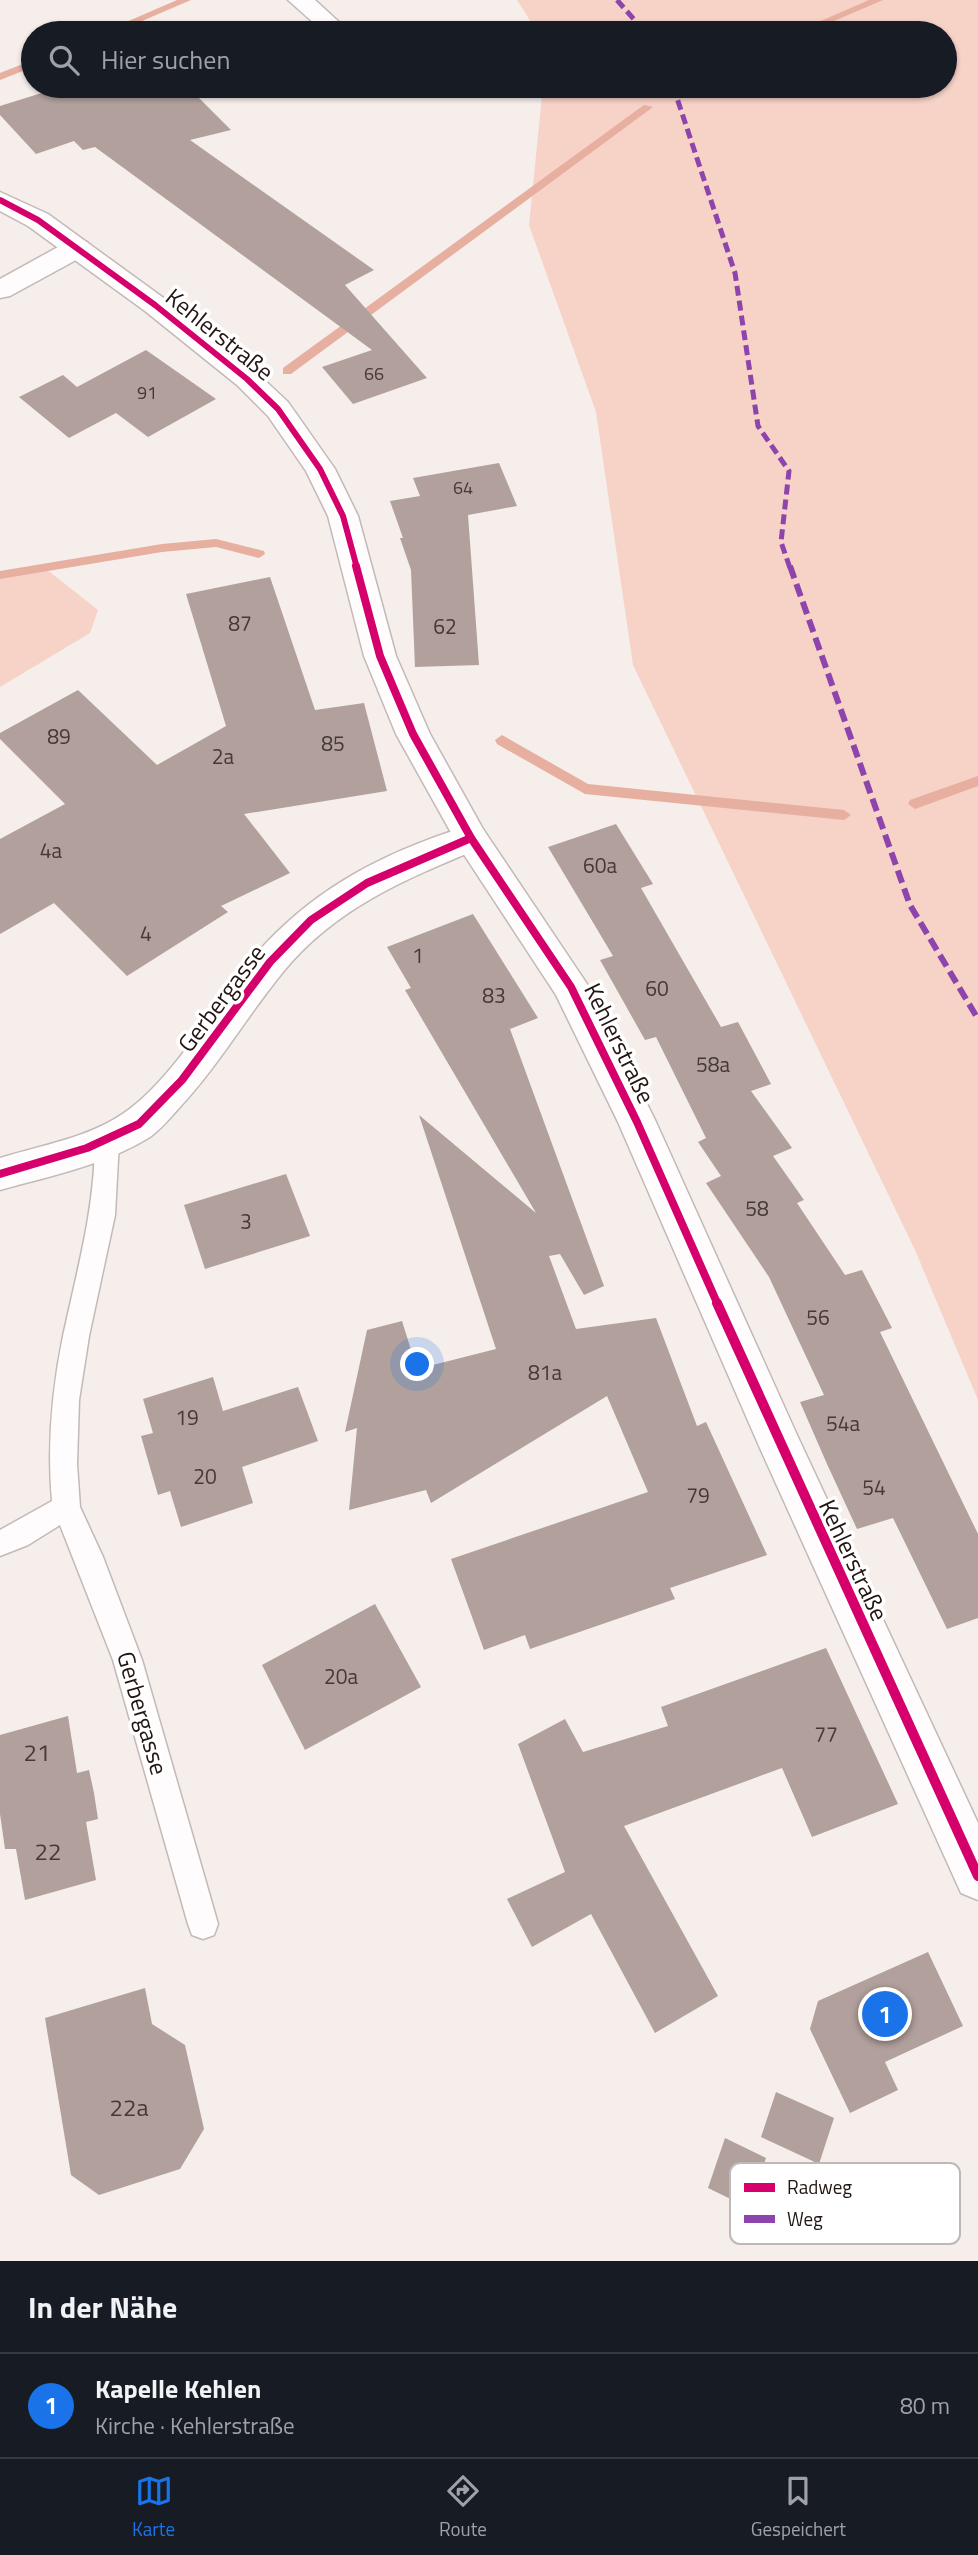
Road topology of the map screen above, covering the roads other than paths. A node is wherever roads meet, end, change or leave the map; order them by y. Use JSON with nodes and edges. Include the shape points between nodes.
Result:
{"nodes":[{"id":1,"x":300,"y":0,"type":"edge"},
{"id":2,"x":325,"y":21,"type":"edge"},
{"id":3,"x":0,"y":200,"type":"edge"},
{"id":4,"x":76,"y":248,"type":"junction"},
{"id":5,"x":0,"y":290,"type":"edge"},
{"id":6,"x":471,"y":838,"type":"junction"},
{"id":7,"x":107,"y":1141,"type":"junction"},
{"id":8,"x":0,"y":1174,"type":"edge"},
{"id":9,"x":66,"y":1507,"type":"junction"},
{"id":10,"x":0,"y":1543,"type":"edge"},
{"id":11,"x":978,"y":1876,"type":"edge"},
{"id":12,"x":203,"y":1924,"type":"dead end"}],
"edges":[{"from":1,"to":2,"type":"street"},
{"from":3,"to":4,"type":"street","name":"Kehlerstraße"},
{"from":4,"to":5,"type":"street"},
{"from":4,"to":6,"type":"street","name":"Kehlerstraße","via":[[247,379],[278,409],[320,469],[344,516],[380,656],[413,734]]},
{"from":6,"to":7,"type":"street","name":"Gerbergasse","via":[[380,876],[337,899],[309,922],[272,959],[183,1080],[138,1125]]},
{"from":6,"to":11,"type":"street","name":"Kehlerstraße","via":[[571,987],[637,1122]]},
{"from":7,"to":8,"type":"street","name":"Gerbergasse"},
{"from":7,"to":9,"type":"lane","name":"Gerbergasse","via":[[109,1171],[95,1259],[64,1400],[61,1468]]},
{"from":9,"to":10,"type":"lane"},
{"from":9,"to":12,"type":"lane","name":"Gerbergasse","via":[[128,1658]]}]}
